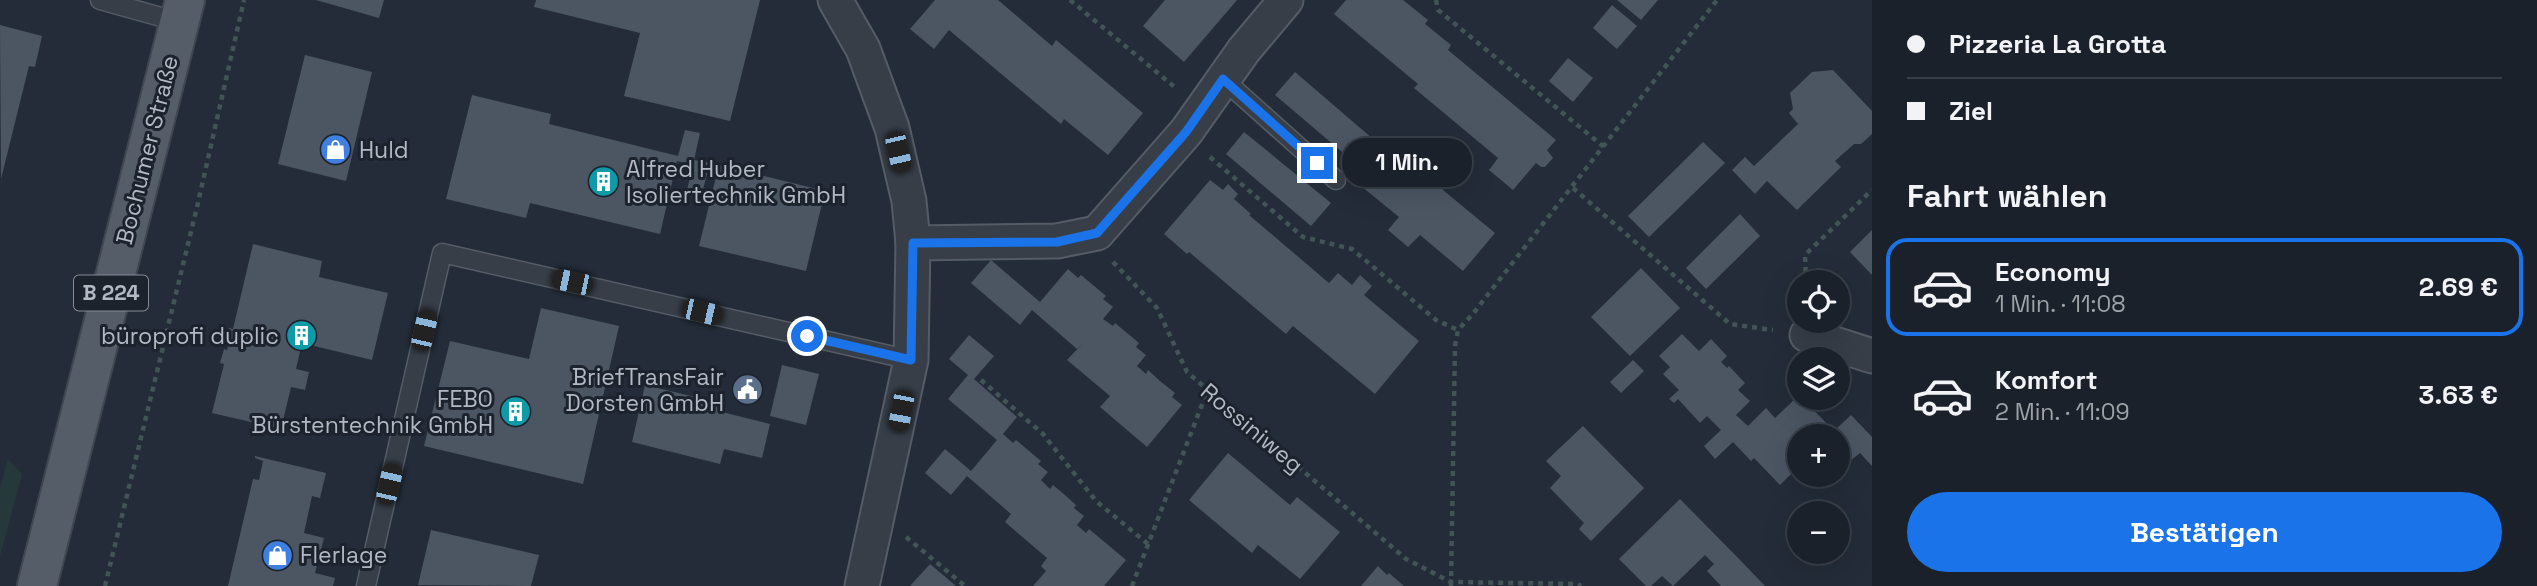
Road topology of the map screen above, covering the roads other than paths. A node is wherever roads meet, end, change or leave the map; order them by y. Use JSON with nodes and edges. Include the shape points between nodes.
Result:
{"nodes":[{"id":1,"x":100,"y":0,"type":"edge"},
{"id":2,"x":835,"y":0,"type":"edge"},
{"id":3,"x":1286,"y":0,"type":"edge"},
{"id":4,"x":182,"y":11,"type":"edge"},
{"id":5,"x":1223,"y":79,"type":"junction"},
{"id":6,"x":1336,"y":180,"type":"dead end"},
{"id":7,"x":913,"y":243,"type":"junction"},
{"id":8,"x":1807,"y":335,"type":"road end"},
{"id":9,"x":1872,"y":356,"type":"edge"},
{"id":10,"x":911,"y":360,"type":"junction"},
{"id":11,"x":37,"y":586,"type":"edge"},
{"id":12,"x":366,"y":586,"type":"edge"},
{"id":13,"x":862,"y":586,"type":"edge"}],
"edges":[{"from":1,"to":4,"type":"lane"},
{"from":2,"to":7,"type":"street","via":[[863,49],[892,128],[909,201]]},
{"from":3,"to":5,"type":"street"},
{"from":4,"to":11,"type":"main road","name":"Bochumer Straße","number":"B 224"},
{"from":5,"to":6,"type":"lane"},
{"from":5,"to":7,"type":"street","via":[[1194,120],[1097,233],[1057,242]]},
{"from":7,"to":10,"type":"street"},
{"from":8,"to":9,"type":"street"},
{"from":10,"to":12,"type":"lane","via":[[442,253]]},
{"from":10,"to":13,"type":"street"}]}
